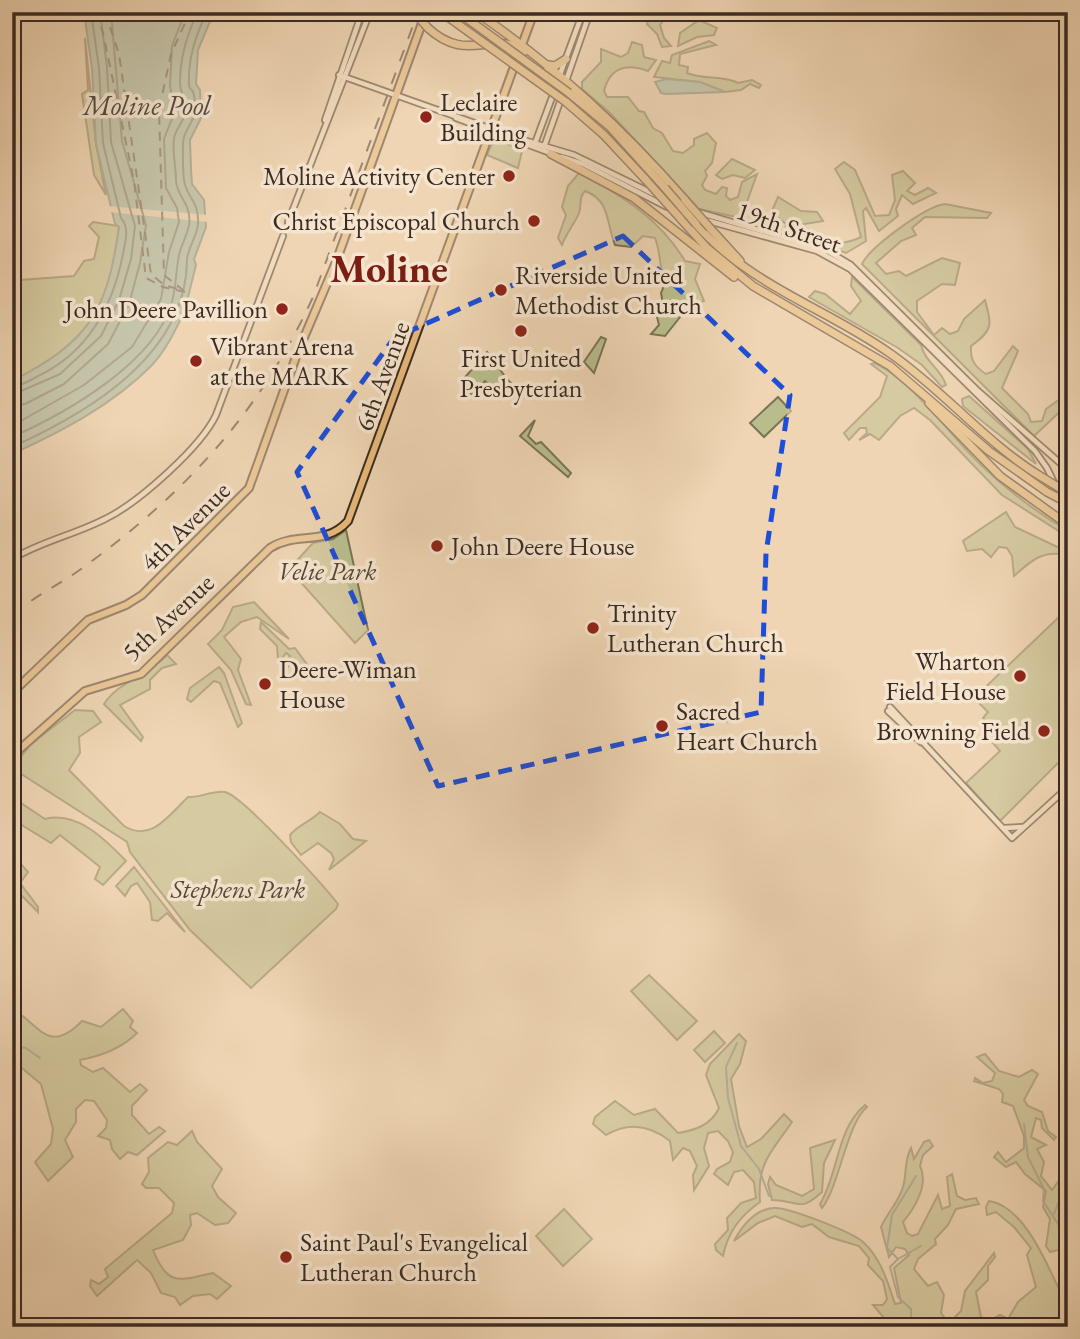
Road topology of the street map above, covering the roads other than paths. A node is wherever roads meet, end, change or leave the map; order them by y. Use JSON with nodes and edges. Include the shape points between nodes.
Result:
{"nodes":[{"id":1,"x":362,"y":12,"type":"edge"},
{"id":2,"x":370,"y":12,"type":"edge"},
{"id":3,"x":414,"y":12,"type":"edge"},
{"id":4,"x":426,"y":12,"type":"edge"},
{"id":5,"x":441,"y":12,"type":"edge"},
{"id":6,"x":458,"y":12,"type":"edge"},
{"id":7,"x":476,"y":12,"type":"edge"},
{"id":8,"x":534,"y":12,"type":"edge"},
{"id":9,"x":583,"y":12,"type":"edge"},
{"id":10,"x":590,"y":12,"type":"edge"},
{"id":11,"x":522,"y":46,"type":"junction"},
{"id":12,"x":566,"y":59,"type":"junction"},
{"id":13,"x":536,"y":60,"type":"junction"},
{"id":14,"x":516,"y":61,"type":"junction"},
{"id":15,"x":546,"y":63,"type":"junction"},
{"id":16,"x":560,"y":75,"type":"junction"},
{"id":17,"x":342,"y":76,"type":"junction"},
{"id":18,"x":566,"y":81,"type":"junction"},
{"id":19,"x":555,"y":89,"type":"junction"},
{"id":20,"x":397,"y":95,"type":"junction"},
{"id":21,"x":545,"y":117,"type":"junction"},
{"id":22,"x":491,"y":131,"type":"junction"},
{"id":23,"x":523,"y":140,"type":"junction"},
{"id":24,"x":534,"y":146,"type":"junction"},
{"id":25,"x":543,"y":148,"type":"junction"},
{"id":26,"x":551,"y":154,"type":"junction"},
{"id":27,"x":288,"y":222,"type":"dead end"},
{"id":28,"x":282,"y":236,"type":"dead end"},
{"id":29,"x":755,"y":277,"type":"junction"},
{"id":30,"x":753,"y":286,"type":"junction"},
{"id":31,"x":919,"y":389,"type":"junction"},
{"id":32,"x":1068,"y":470,"type":"edge"},
{"id":33,"x":1068,"y":490,"type":"edge"},
{"id":34,"x":1068,"y":503,"type":"edge"},
{"id":35,"x":1068,"y":511,"type":"edge"},
{"id":36,"x":1068,"y":525,"type":"edge"},
{"id":37,"x":277,"y":543,"type":"joint"},
{"id":38,"x":12,"y":559,"type":"edge"},
{"id":39,"x":12,"y":693,"type":"edge"},
{"id":40,"x":889,"y":709,"type":"dead end"},
{"id":41,"x":12,"y":756,"type":"edge"},
{"id":42,"x":1068,"y":787,"type":"edge"},
{"id":43,"x":1027,"y":826,"type":"junction"},
{"id":44,"x":1003,"y":828,"type":"junction"}],
"edges":[{"from":1,"to":17,"type":"main road"},
{"from":2,"to":17,"type":"main road"},
{"from":3,"to":11,"type":"highway","bridge":true,"via":[[428,28],[457,46]]},
{"from":4,"to":20,"type":"main road","name":"4th Avenue"},
{"from":5,"to":30,"type":"highway","bridge":true,"via":[[604,135],[707,248]]},
{"from":6,"to":29,"type":"highway","bridge":true,"via":[[609,126],[724,253]]},
{"from":7,"to":11,"type":"highway"},
{"from":8,"to":11,"type":"main road","name":"6th Avenue"},
{"from":9,"to":12,"type":"main road"},
{"from":10,"to":18,"type":"main road"},
{"from":11,"to":13,"type":"highway"},
{"from":11,"to":14,"type":"main road","name":"6th Avenue"},
{"from":11,"to":15,"type":"highway"},
{"from":12,"to":15,"type":"highway","via":[[555,66]]},
{"from":12,"to":16,"type":"main road"},
{"from":13,"to":14,"type":"highway"},
{"from":13,"to":19,"type":"highway","via":[[552,73]]},
{"from":14,"to":22,"type":"main road","name":"6th Avenue"},
{"from":15,"to":16,"type":"highway"},
{"from":16,"to":18,"type":"highway"},
{"from":16,"to":19,"type":"main road"},
{"from":17,"to":20,"type":"main road","name":"19th Street"},
{"from":17,"to":27,"type":"main road"},
{"from":18,"to":25,"type":"main road"},
{"from":18,"to":29,"type":"highway","bridge":true,"via":[[618,127]]},
{"from":19,"to":21,"type":"main road"},
{"from":20,"to":22,"type":"main road","name":"19th Street"},
{"from":20,"to":39,"type":"main road","name":"4th Avenue","via":[[249,488],[142,595],[81,625]]},
{"from":21,"to":23,"type":"main road","via":[[535,133]]},
{"from":21,"to":24,"type":"main road"},
{"from":22,"to":23,"type":"main road","name":"19th Street"},
{"from":22,"to":24,"type":"main road","name":"19th Street"},
{"from":22,"to":37,"type":"main road","name":"6th Avenue","via":[[351,517],[326,537]]},
{"from":23,"to":24,"type":"main road","name":"19th Street"},
{"from":24,"to":25,"type":"main road","name":"19th Street"},
{"from":25,"to":26,"type":"main road","name":"19th Street"},
{"from":25,"to":32,"type":"main road","name":"19th Street","via":[[587,159],[679,206],[835,254],[1017,428]]},
{"from":26,"to":30,"type":"highway","via":[[622,190],[718,266]]},
{"from":26,"to":35,"type":"main road","name":"19th Street","via":[[583,164],[681,213],[841,262],[1035,452]]},
{"from":28,"to":38,"type":"main road","via":[[216,415],[201,439],[111,516]]},
{"from":29,"to":33,"type":"highway","bridge":true,"via":[[893,355],[1014,458]]},
{"from":30,"to":31,"type":"highway","via":[[878,357]]},
{"from":31,"to":34,"type":"highway","bridge":true,"via":[[989,451]]},
{"from":31,"to":36,"type":"highway","via":[[1000,476]]},
{"from":37,"to":41,"type":"main road","name":"5th Avenue","via":[[143,673],[85,691]]},
{"from":40,"to":44,"type":"main road","via":[[902,717]]},
{"from":42,"to":43,"type":"main road"},
{"from":43,"to":44,"type":"main road"},
{"from":43,"to":44,"type":"main road","via":[[1012,838]]}]}
